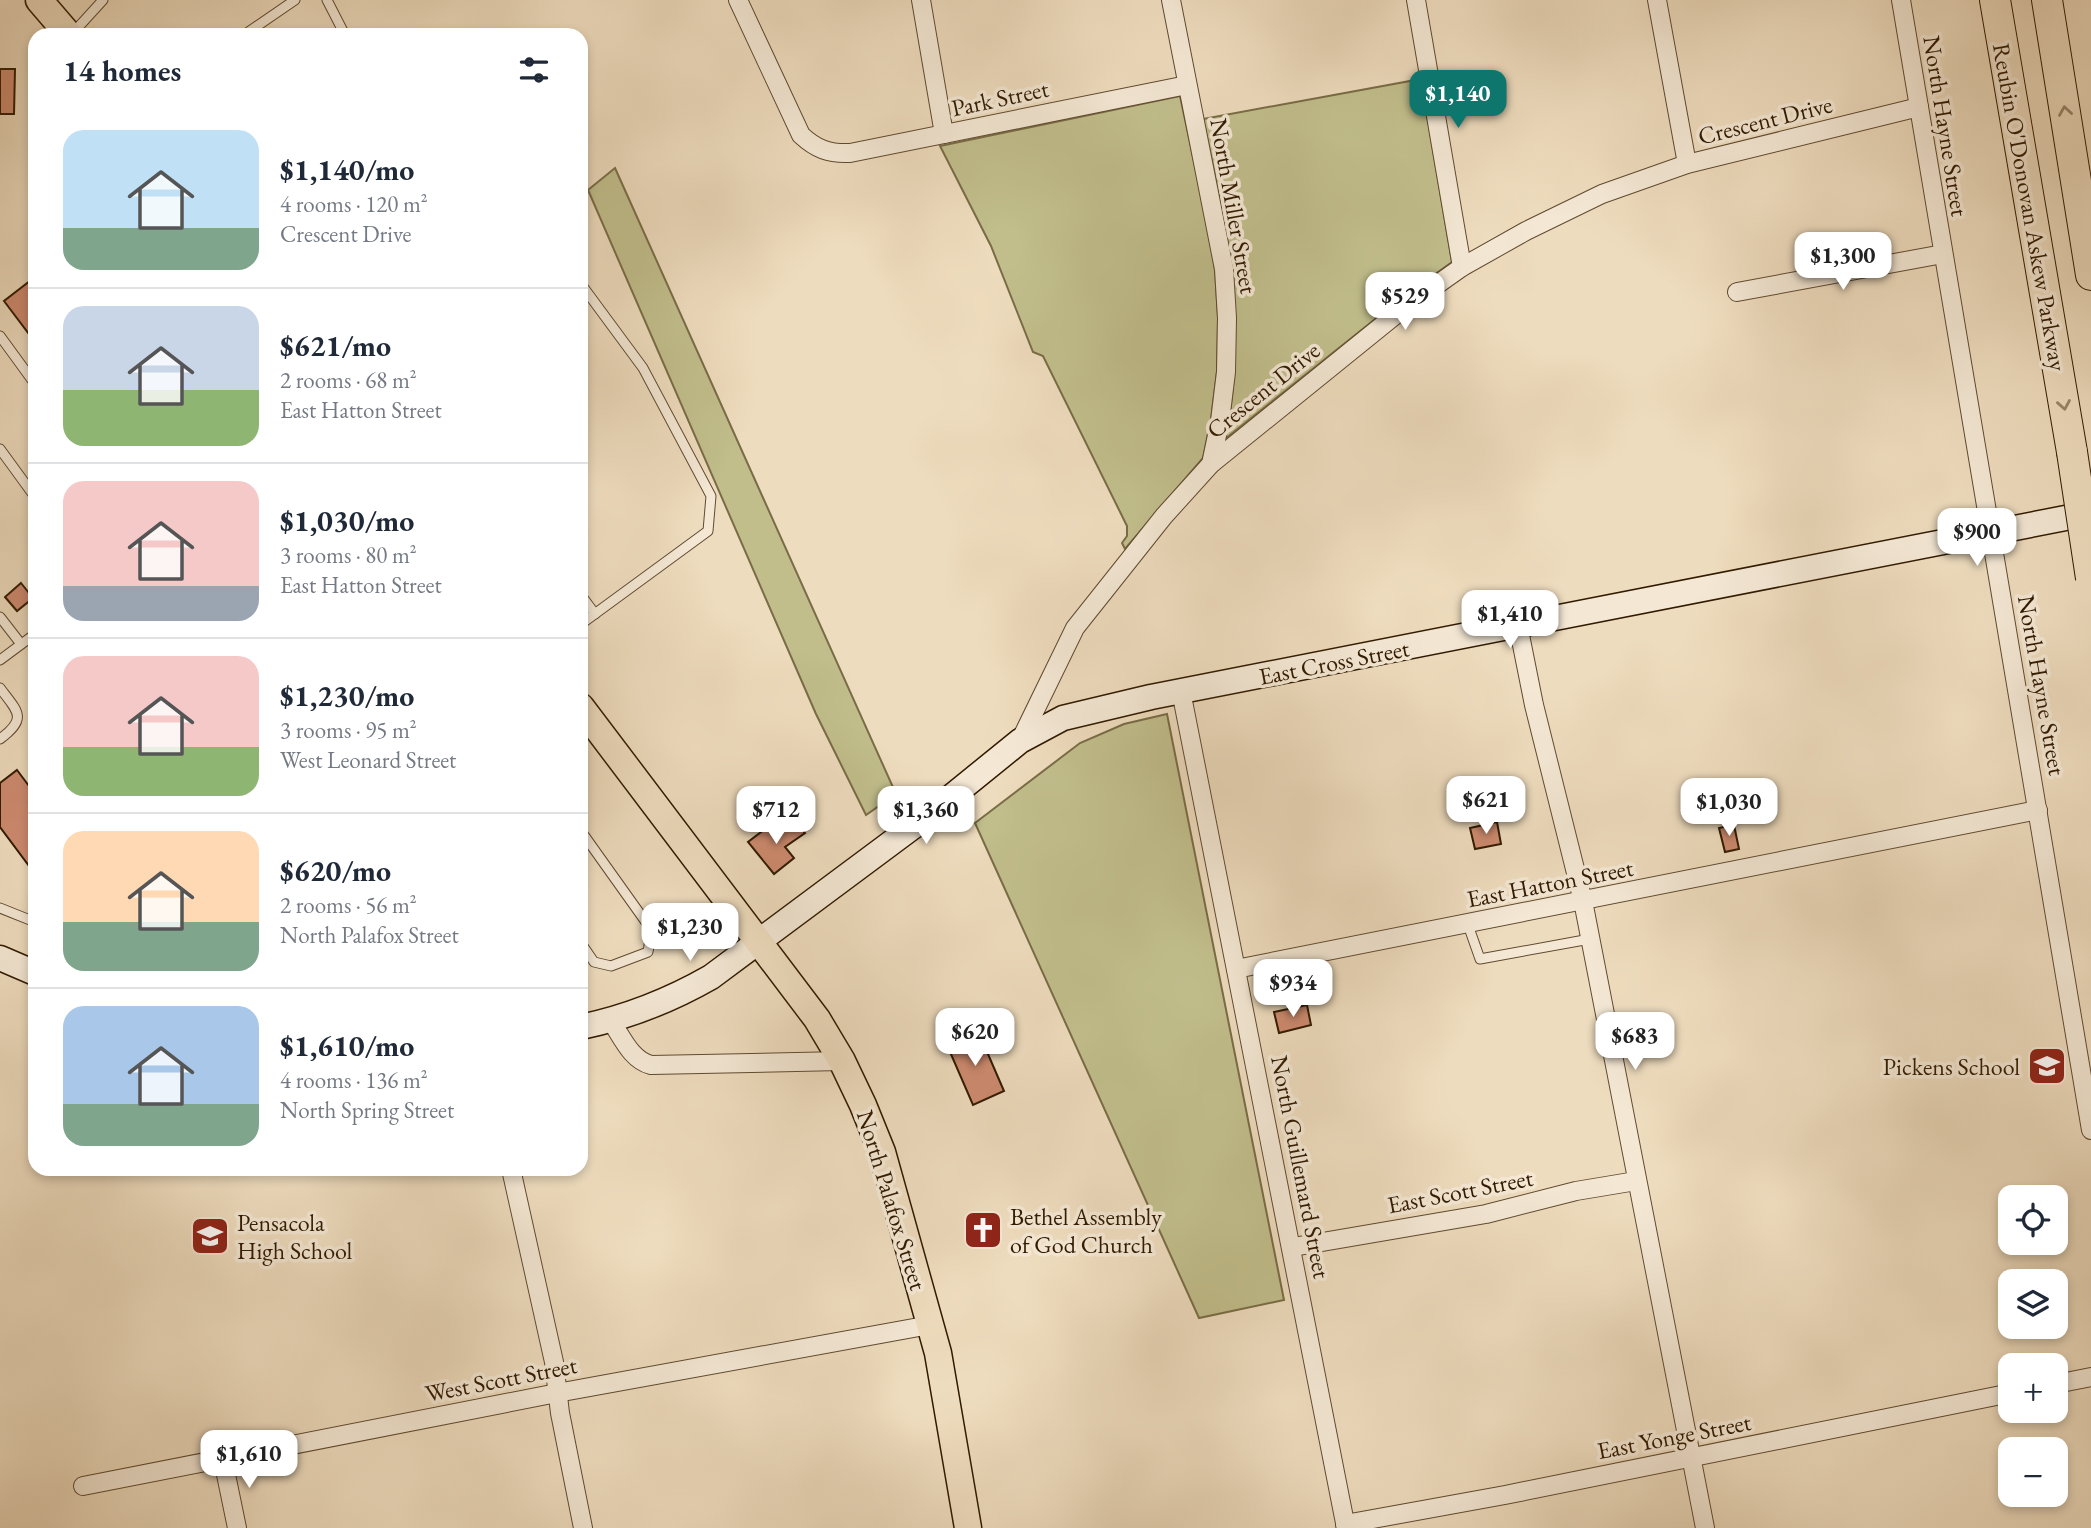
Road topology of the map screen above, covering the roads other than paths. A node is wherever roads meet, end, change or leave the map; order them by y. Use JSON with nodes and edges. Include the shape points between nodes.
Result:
{"nodes":[{"id":1,"x":39,"y":0,"type":"edge"},
{"id":2,"x":103,"y":0,"type":"edge"},
{"id":3,"x":295,"y":0,"type":"edge"},
{"id":4,"x":327,"y":0,"type":"edge"},
{"id":5,"x":738,"y":0,"type":"edge"},
{"id":6,"x":921,"y":0,"type":"edge"},
{"id":7,"x":1171,"y":0,"type":"edge"},
{"id":8,"x":1416,"y":0,"type":"edge"},
{"id":9,"x":1657,"y":0,"type":"edge"},
{"id":10,"x":1900,"y":0,"type":"edge"},
{"id":11,"x":1995,"y":0,"type":"edge"},
{"id":12,"x":2047,"y":0,"type":"edge"},
{"id":13,"x":64,"y":28,"type":"edge"},
{"id":14,"x":77,"y":28,"type":"edge"},
{"id":15,"x":254,"y":28,"type":"edge"},
{"id":16,"x":341,"y":28,"type":"edge"},
{"id":17,"x":1187,"y":85,"type":"junction"},
{"id":18,"x":1919,"y":107,"type":"junction"},
{"id":19,"x":944,"y":134,"type":"junction"},
{"id":20,"x":1687,"y":164,"type":"junction"},
{"id":21,"x":1943,"y":254,"type":"junction"},
{"id":22,"x":1462,"y":268,"type":"junction"},
{"id":23,"x":2091,"y":275,"type":"edge"},
{"id":24,"x":1737,"y":292,"type":"dead end"},
{"id":25,"x":588,"y":293,"type":"edge"},
{"id":26,"x":0,"y":336,"type":"edge"},
{"id":27,"x":28,"y":374,"type":"edge"},
{"id":28,"x":0,"y":449,"type":"edge"},
{"id":29,"x":1211,"y":464,"type":"junction"},
{"id":30,"x":28,"y":487,"type":"edge"},
{"id":31,"x":2091,"y":513,"type":"edge"},
{"id":32,"x":1991,"y":533,"type":"junction"},
{"id":33,"x":2091,"y":579,"type":"edge"},
{"id":34,"x":588,"y":604,"type":"edge"},
{"id":35,"x":595,"y":614,"type":"junction"},
{"id":36,"x":0,"y":617,"type":"edge"},
{"id":37,"x":588,"y":619,"type":"edge"},
{"id":38,"x":1518,"y":625,"type":"junction"},
{"id":39,"x":28,"y":639,"type":"edge"},
{"id":40,"x":21,"y":644,"type":"junction"},
{"id":41,"x":0,"y":660,"type":"edge"},
{"id":42,"x":0,"y":688,"type":"edge"},
{"id":43,"x":1181,"y":691,"type":"junction"},
{"id":44,"x":588,"y":716,"type":"edge"},
{"id":45,"x":0,"y":739,"type":"edge"},
{"id":46,"x":1020,"y":741,"type":"junction"},
{"id":47,"x":2038,"y":810,"type":"junction"},
{"id":48,"x":588,"y":841,"type":"edge"},
{"id":49,"x":1583,"y":901,"type":"junction"},
{"id":50,"x":0,"y":908,"type":"edge"},
{"id":51,"x":28,"y":919,"type":"edge"},
{"id":52,"x":1468,"y":925,"type":"junction"},
{"id":53,"x":1590,"y":939,"type":"junction"},
{"id":54,"x":759,"y":942,"type":"junction"},
{"id":55,"x":588,"y":953,"type":"edge"},
{"id":56,"x":0,"y":958,"type":"edge"},
{"id":57,"x":1237,"y":969,"type":"junction"},
{"id":58,"x":28,"y":970,"type":"edge"},
{"id":59,"x":611,"y":1021,"type":"junction"},
{"id":60,"x":588,"y":1026,"type":"edge"},
{"id":61,"x":842,"y":1061,"type":"junction"},
{"id":62,"x":2091,"y":1130,"type":"edge"},
{"id":63,"x":513,"y":1176,"type":"edge"},
{"id":64,"x":1636,"y":1181,"type":"junction"},
{"id":65,"x":1293,"y":1247,"type":"junction"},
{"id":66,"x":930,"y":1325,"type":"junction"},
{"id":67,"x":2091,"y":1377,"type":"edge"},
{"id":68,"x":2068,"y":1382,"type":"edge"},
{"id":69,"x":557,"y":1393,"type":"junction"},
{"id":70,"x":1998,"y":1396,"type":"edge"},
{"id":71,"x":1691,"y":1457,"type":"junction"},
{"id":72,"x":223,"y":1460,"type":"junction"},
{"id":73,"x":83,"y":1486,"type":"dead end"},
{"id":74,"x":1346,"y":1526,"type":"edge"},
{"id":75,"x":237,"y":1528,"type":"edge"},
{"id":76,"x":583,"y":1528,"type":"edge"},
{"id":77,"x":968,"y":1528,"type":"edge"},
{"id":78,"x":1705,"y":1528,"type":"edge"}],
"edges":[{"from":1,"to":13,"type":"main road"},
{"from":2,"to":14,"type":"lane"},
{"from":3,"to":15,"type":"lane"},
{"from":4,"to":16,"type":"lane"},
{"from":5,"to":19,"type":"street","name":"Park Street","via":[[794,123],[801,135],[823,151],[850,153]]},
{"from":6,"to":19,"type":"street"},
{"from":7,"to":17,"type":"street","name":"North Miller Street"},
{"from":8,"to":22,"type":"street"},
{"from":9,"to":20,"type":"street"},
{"from":10,"to":18,"type":"street","name":"North Hayne Street"},
{"from":11,"to":33,"type":"highway","name":"Reubin O'Donovan Askew Parkway","one_way":true,"bridge":true},
{"from":23,"to":12,"type":"highway","name":"Reubin O'Donovan Askew Parkway","one_way":true},
{"from":17,"to":19,"type":"street","name":"Park Street"},
{"from":17,"to":29,"type":"street","name":"North Miller Street","via":[[1224,269],[1226,372]]},
{"from":18,"to":20,"type":"street","name":"Crescent Drive"},
{"from":18,"to":21,"type":"street","name":"North Hayne Street"},
{"from":20,"to":22,"type":"street","name":"Crescent Drive","via":[[1602,194]]},
{"from":21,"to":24,"type":"street"},
{"from":21,"to":32,"type":"street","name":"North Hayne Street"},
{"from":22,"to":29,"type":"street","name":"Crescent Drive","via":[[1371,334]]},
{"from":25,"to":35,"type":"lane","via":[[643,368],[711,496],[708,531]]},
{"from":26,"to":27,"type":"lane"},
{"from":28,"to":30,"type":"lane"},
{"from":29,"to":46,"type":"street","name":"Crescent Drive","via":[[1075,628]]},
{"from":31,"to":32,"type":"street","name":"East Cross Street"},
{"from":32,"to":38,"type":"street","name":"East Cross Street"},
{"from":32,"to":47,"type":"street","name":"North Hayne Street"},
{"from":34,"to":35,"type":"lane"},
{"from":35,"to":37,"type":"lane"},
{"from":36,"to":40,"type":"lane"},
{"from":38,"to":43,"type":"street","name":"East Cross Street"},
{"from":38,"to":49,"type":"street"},
{"from":39,"to":40,"type":"lane"},
{"from":40,"to":41,"type":"lane"},
{"from":42,"to":45,"type":"lane","via":[[18,712],[13,729]]},
{"from":43,"to":46,"type":"street","name":"East Cross Street","via":[[1063,718]]},
{"from":43,"to":57,"type":"street","name":"North Guillemard Street"},
{"from":44,"to":54,"type":"main road","name":"North Palafox Street"},
{"from":46,"to":54,"type":"street","name":"East Cross Street"},
{"from":47,"to":49,"type":"street","name":"East Hatton Street"},
{"from":47,"to":62,"type":"street","name":"North Hayne Street"},
{"from":48,"to":55,"type":"lane","via":[[648,925],[650,939],[648,952],[611,966],[594,962]]},
{"from":49,"to":52,"type":"street","name":"East Hatton Street"},
{"from":49,"to":53,"type":"street"},
{"from":50,"to":51,"type":"lane"},
{"from":52,"to":53,"type":"lane","via":[[1480,959]]},
{"from":52,"to":57,"type":"street","name":"East Hatton Street"},
{"from":53,"to":64,"type":"street"},
{"from":54,"to":59,"type":"street","name":"East Cross Street","via":[[680,995]]},
{"from":54,"to":61,"type":"main road","name":"North Palafox Street","via":[[817,1019]]},
{"from":56,"to":58,"type":"street"},
{"from":57,"to":65,"type":"street","name":"North Guillemard Street"},
{"from":59,"to":60,"type":"street","name":"East Cross Street"},
{"from":59,"to":61,"type":"street","via":[[635,1057],[651,1065]]},
{"from":61,"to":66,"type":"main road","name":"North Palafox Street","via":[[882,1152]]},
{"from":63,"to":69,"type":"street"},
{"from":64,"to":65,"type":"street","name":"East Scott Street","via":[[1486,1214]]},
{"from":64,"to":71,"type":"street"},
{"from":65,"to":74,"type":"street","name":"North Guillemard Street"},
{"from":66,"to":69,"type":"street","name":"West Scott Street"},
{"from":66,"to":77,"type":"main road","name":"North Palafox Street"},
{"from":67,"to":68,"type":"street"},
{"from":69,"to":72,"type":"street","name":"West Scott Street"},
{"from":69,"to":76,"type":"street"},
{"from":70,"to":71,"type":"street","name":"East Yonge Street"},
{"from":71,"to":74,"type":"street","name":"East Yonge Street"},
{"from":71,"to":78,"type":"street"},
{"from":72,"to":73,"type":"street","name":"West Scott Street"},
{"from":72,"to":75,"type":"street"}]}
